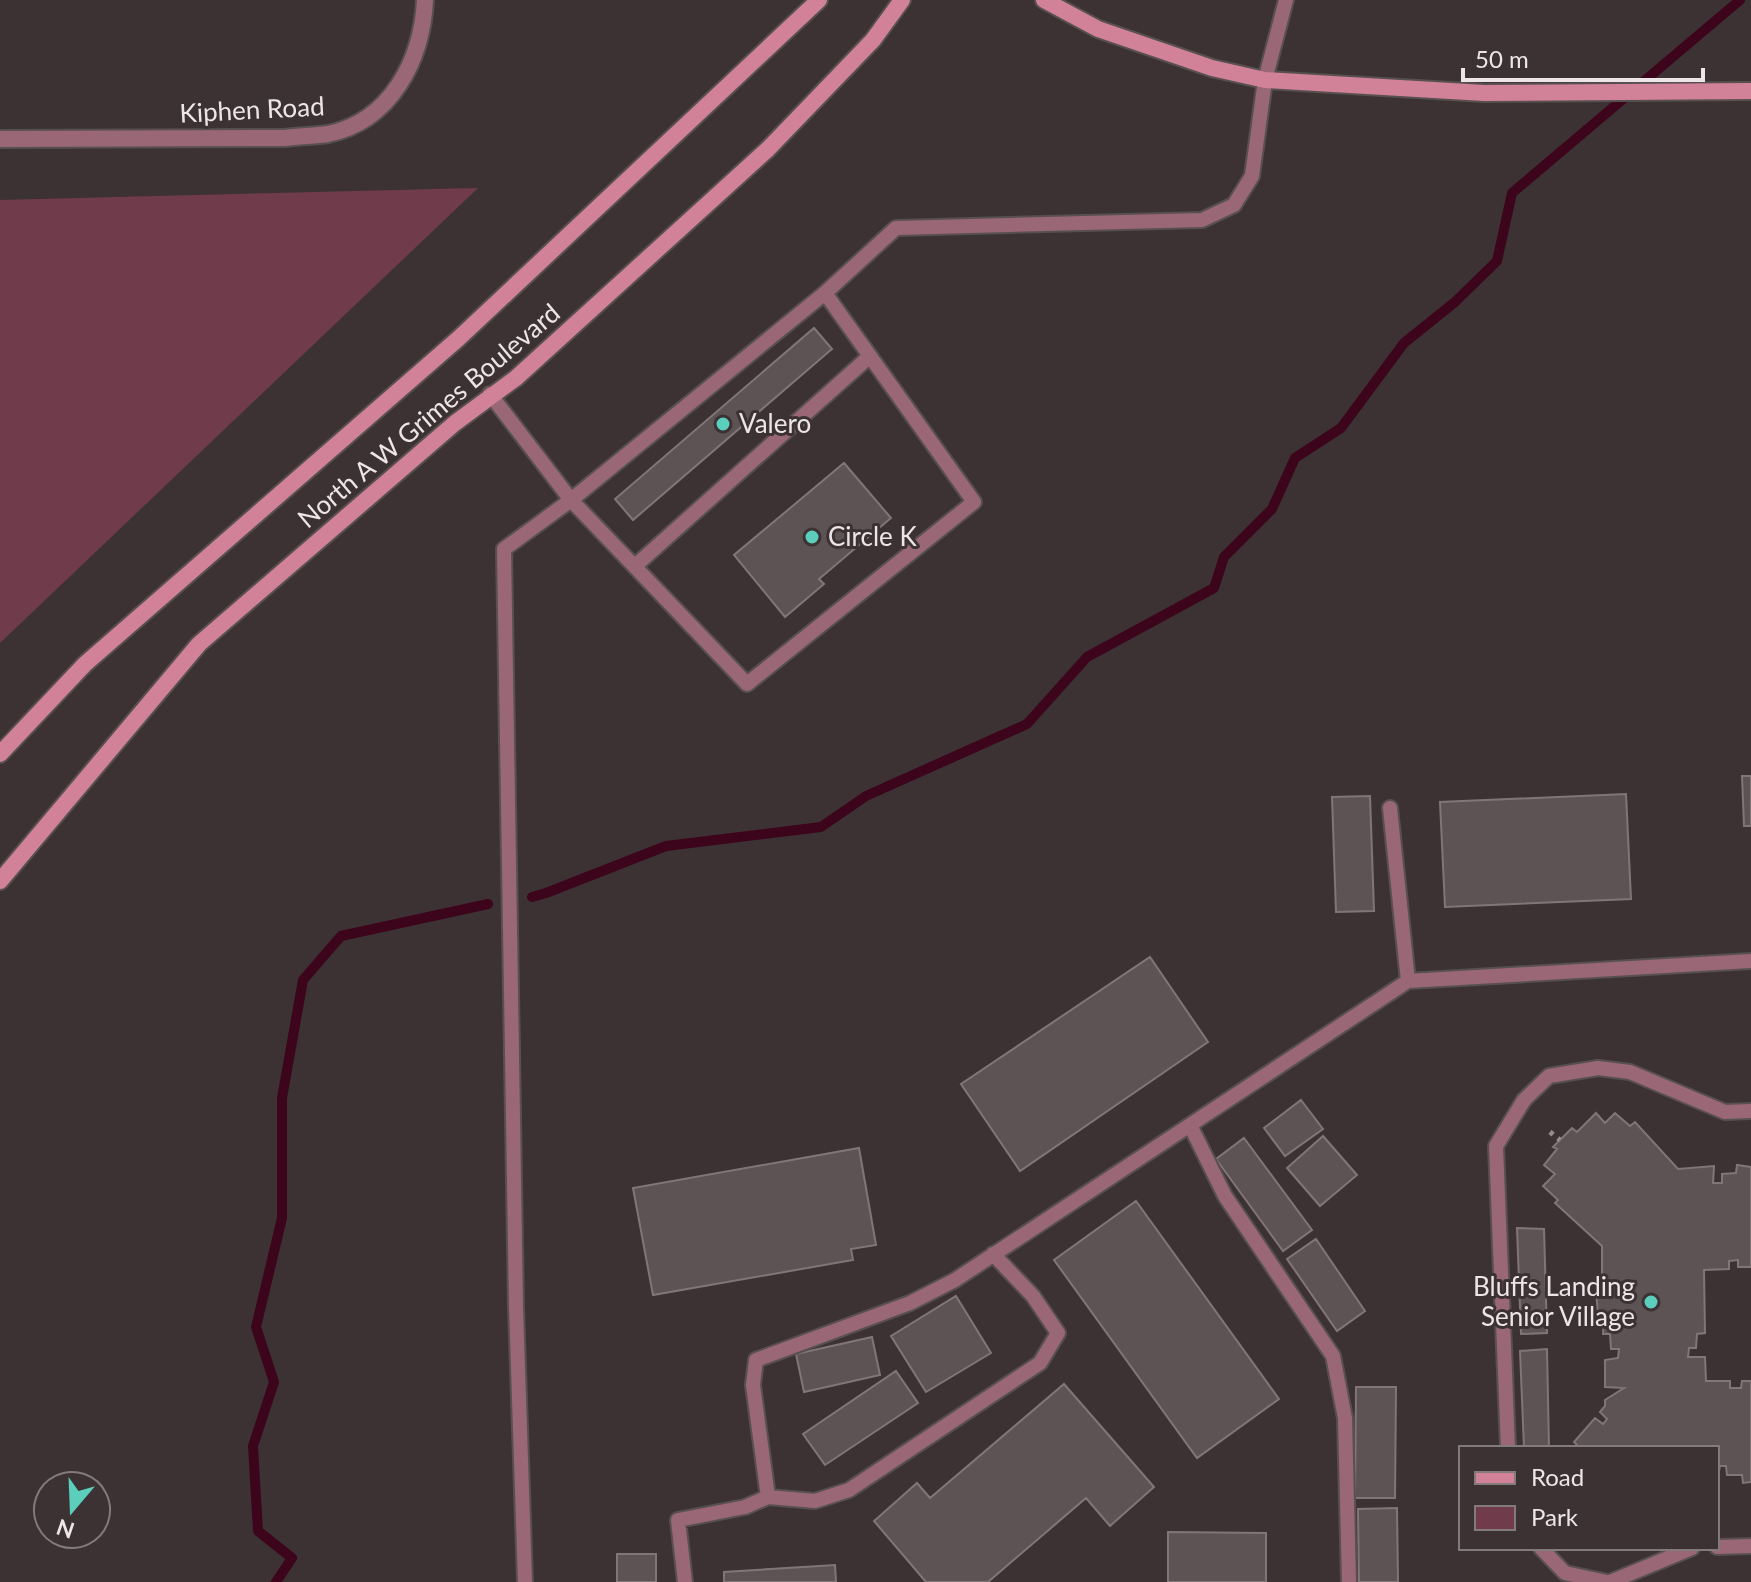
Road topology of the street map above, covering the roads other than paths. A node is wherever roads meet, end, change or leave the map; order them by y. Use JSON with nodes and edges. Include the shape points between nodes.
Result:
{"nodes":[{"id":1,"x":425,"y":0,"type":"edge"},
{"id":2,"x":819,"y":0,"type":"edge"},
{"id":3,"x":902,"y":0,"type":"edge"},
{"id":4,"x":1044,"y":0,"type":"edge"},
{"id":5,"x":1286,"y":0,"type":"edge"},
{"id":6,"x":1265,"y":80,"type":"junction"},
{"id":7,"x":1751,"y":91,"type":"edge"},
{"id":8,"x":0,"y":139,"type":"edge"},
{"id":9,"x":825,"y":293,"type":"junction"},
{"id":10,"x":870,"y":356,"type":"junction"},
{"id":11,"x":490,"y":394,"type":"junction"},
{"id":12,"x":571,"y":500,"type":"junction"},
{"id":13,"x":635,"y":566,"type":"junction"},
{"id":14,"x":0,"y":754,"type":"edge"},
{"id":15,"x":1390,"y":808,"type":"dead end"},
{"id":16,"x":0,"y":881,"type":"edge"},
{"id":17,"x":1751,"y":961,"type":"edge"},
{"id":18,"x":1408,"y":981,"type":"junction"},
{"id":19,"x":1751,"y":1111,"type":"edge"},
{"id":20,"x":1190,"y":1125,"type":"junction"},
{"id":21,"x":993,"y":1254,"type":"junction"},
{"id":22,"x":1508,"y":1446,"type":"edge"},
{"id":23,"x":768,"y":1497,"type":"junction"},
{"id":24,"x":1751,"y":1546,"type":"edge"},
{"id":25,"x":1719,"y":1547,"type":"edge"},
{"id":26,"x":1543,"y":1550,"type":"edge"},
{"id":27,"x":1687,"y":1550,"type":"edge"},
{"id":28,"x":525,"y":1582,"type":"edge"},
{"id":29,"x":685,"y":1582,"type":"edge"},
{"id":30,"x":1349,"y":1582,"type":"edge"},
{"id":31,"x":1609,"y":1582,"type":"edge"}],
"edges":[{"from":1,"to":8,"type":"street","name":"Kiphen Road","via":[[417,52],[401,85],[370,116],[330,133],[285,138]]},
{"from":2,"to":14,"type":"main road","name":"North A W Grimes Boulevard","via":[[459,338],[85,664]]},
{"from":3,"to":11,"type":"main road","name":"North A W Grimes Boulevard","via":[[873,40],[768,149],[516,378]]},
{"from":4,"to":6,"type":"main road","via":[[1098,29],[1212,68]]},
{"from":5,"to":6,"type":"lane"},
{"from":6,"to":7,"type":"main road","via":[[1484,93]]},
{"from":6,"to":9,"type":"lane","via":[[1252,176],[1234,205],[1202,220],[896,228]]},
{"from":9,"to":10,"type":"lane"},
{"from":9,"to":12,"type":"lane"},
{"from":10,"to":13,"type":"lane"},
{"from":10,"to":13,"type":"lane","via":[[974,502],[747,684]]},
{"from":11,"to":12,"type":"lane"},
{"from":11,"to":16,"type":"main road","name":"North A W Grimes Boulevard","via":[[199,644]]},
{"from":12,"to":13,"type":"lane"},
{"from":12,"to":28,"type":"lane","via":[[504,549]]},
{"from":15,"to":18,"type":"lane"},
{"from":17,"to":18,"type":"lane"},
{"from":18,"to":20,"type":"lane"},
{"from":19,"to":22,"type":"lane","via":[[1725,1112],[1630,1072],[1598,1068],[1549,1076],[1524,1100],[1496,1146]]},
{"from":20,"to":21,"type":"lane"},
{"from":20,"to":30,"type":"lane","via":[[1225,1196],[1333,1356],[1345,1418]]},
{"from":21,"to":23,"type":"lane","via":[[910,1303],[756,1360],[753,1385]]},
{"from":21,"to":23,"type":"lane","via":[[1033,1296],[1058,1333],[1040,1363],[849,1490],[815,1501]]},
{"from":23,"to":29,"type":"lane","via":[[678,1520]]},
{"from":24,"to":25,"type":"lane"},
{"from":26,"to":31,"type":"lane","via":[[1565,1573]]},
{"from":27,"to":31,"type":"lane"}]}
